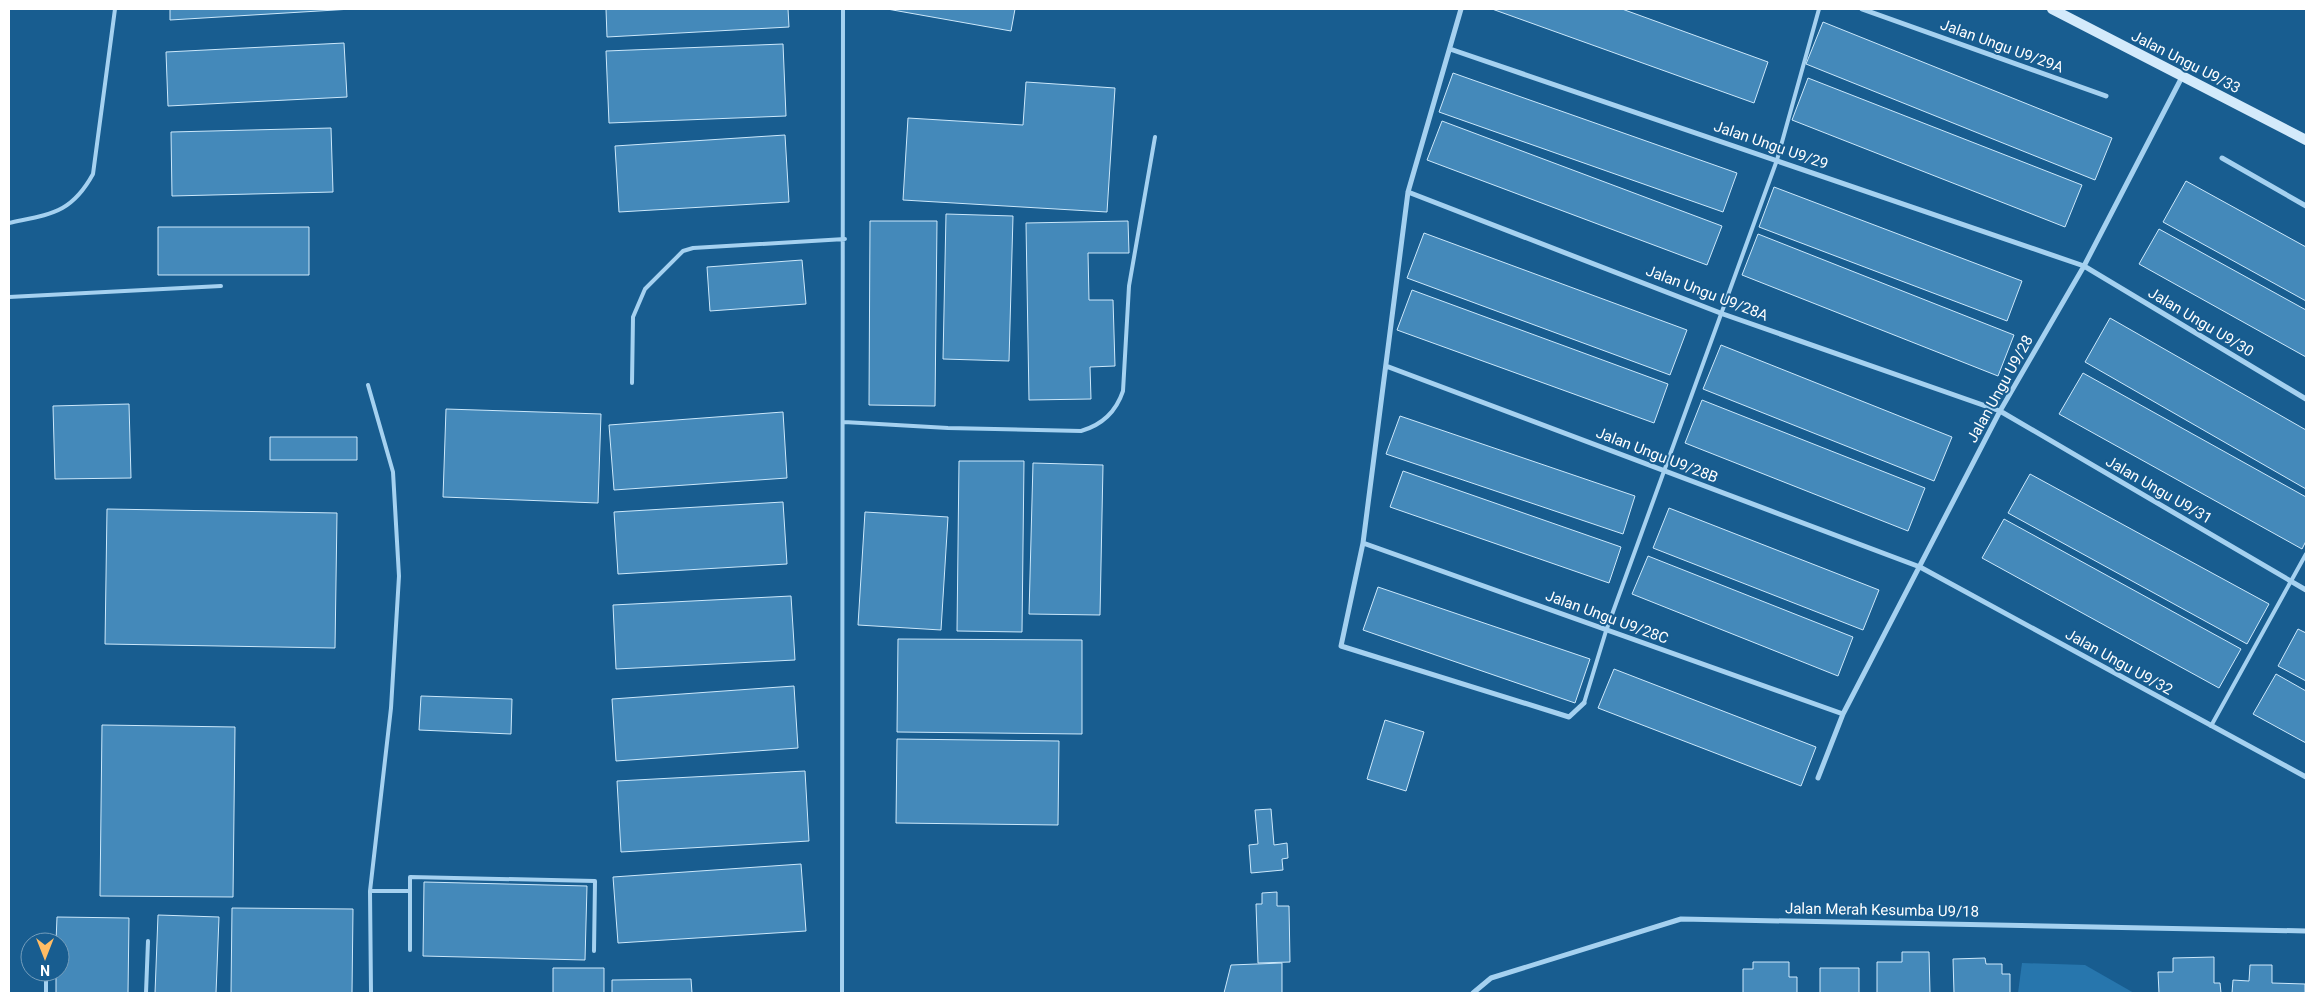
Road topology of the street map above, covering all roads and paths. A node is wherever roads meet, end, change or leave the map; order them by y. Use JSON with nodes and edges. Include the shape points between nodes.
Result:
{"nodes":[{"id":1,"x":115,"y":9,"type":"edge"},
{"id":2,"x":843,"y":9,"type":"edge"},
{"id":3,"x":1461,"y":9,"type":"edge"},
{"id":4,"x":1819,"y":9,"type":"edge"},
{"id":5,"x":1862,"y":9,"type":"edge"},
{"id":6,"x":2052,"y":9,"type":"edge"},
{"id":7,"x":1450,"y":49,"type":"junction"},
{"id":8,"x":2182,"y":77,"type":"junction"},
{"id":9,"x":2106,"y":96,"type":"dead end"},
{"id":10,"x":1155,"y":137,"type":"dead end"},
{"id":11,"x":2306,"y":140,"type":"edge"},
{"id":12,"x":2222,"y":158,"type":"dead end"},
{"id":13,"x":1777,"y":160,"type":"junction"},
{"id":14,"x":1408,"y":192,"type":"junction"},
{"id":15,"x":2306,"y":206,"type":"edge"},
{"id":16,"x":9,"y":223,"type":"edge"},
{"id":17,"x":844,"y":239,"type":"junction"},
{"id":18,"x":2084,"y":266,"type":"junction"},
{"id":19,"x":221,"y":286,"type":"dead end"},
{"id":20,"x":9,"y":297,"type":"edge"},
{"id":21,"x":1723,"y":314,"type":"junction"},
{"id":22,"x":1386,"y":366,"type":"junction"},
{"id":23,"x":632,"y":383,"type":"dead end"},
{"id":24,"x":368,"y":385,"type":"dead end"},
{"id":25,"x":2306,"y":399,"type":"edge"},
{"id":26,"x":2000,"y":411,"type":"junction"},
{"id":27,"x":844,"y":422,"type":"junction"},
{"id":28,"x":1665,"y":471,"type":"junction"},
{"id":29,"x":1363,"y":543,"type":"junction"},
{"id":30,"x":2306,"y":554,"type":"edge"},
{"id":31,"x":1920,"y":567,"type":"junction"},
{"id":32,"x":2291,"y":582,"type":"junction"},
{"id":33,"x":2306,"y":590,"type":"edge"},
{"id":34,"x":1606,"y":630,"type":"junction"},
{"id":35,"x":1584,"y":703,"type":"joint"},
{"id":36,"x":1843,"y":714,"type":"junction"},
{"id":37,"x":2211,"y":726,"type":"junction"},
{"id":38,"x":2306,"y":777,"type":"edge"},
{"id":39,"x":1818,"y":778,"type":"dead end"},
{"id":40,"x":370,"y":891,"type":"junction"},
{"id":41,"x":410,"y":891,"type":"junction"},
{"id":42,"x":2306,"y":931,"type":"edge"},
{"id":43,"x":148,"y":941,"type":"dead end"},
{"id":44,"x":410,"y":950,"type":"dead end"},
{"id":45,"x":594,"y":952,"type":"dead end"},
{"id":46,"x":146,"y":993,"type":"edge"},
{"id":47,"x":371,"y":993,"type":"edge"},
{"id":48,"x":842,"y":993,"type":"edge"},
{"id":49,"x":1473,"y":993,"type":"edge"}],
"edges":[{"from":1,"to":16,"type":"lane","via":[[93,174],[84,191],[70,205],[54,214]]},
{"from":2,"to":17,"type":"lane"},
{"from":3,"to":7,"type":"street"},
{"from":4,"to":13,"type":"lane"},
{"from":5,"to":9,"type":"street","name":"Jalan Ungu U9/29A"},
{"from":6,"to":8,"type":"street","name":"Jalan Ungu U9/33"},
{"from":7,"to":13,"type":"street","name":"Jalan Ungu U9/29"},
{"from":7,"to":14,"type":"street"},
{"from":8,"to":11,"type":"street","name":"Jalan Ungu U9/33"},
{"from":8,"to":18,"type":"street","name":"Jalan Ungu U9/28"},
{"from":10,"to":27,"type":"lane","via":[[1130,286],[1123,391],[1120,401],[1100,424],[1081,431]]},
{"from":12,"to":15,"type":"street"},
{"from":13,"to":18,"type":"street","name":"Jalan Ungu U9/29"},
{"from":13,"to":21,"type":"lane"},
{"from":14,"to":21,"type":"street","name":"Jalan Ungu U9/28A"},
{"from":14,"to":22,"type":"street"},
{"from":17,"to":23,"type":"lane","via":[[683,251],[645,289],[633,317]]},
{"from":17,"to":27,"type":"lane"},
{"from":18,"to":25,"type":"street","name":"Jalan Ungu U9/30"},
{"from":18,"to":26,"type":"street","name":"Jalan Ungu U9/28"},
{"from":19,"to":20,"type":"lane"},
{"from":21,"to":26,"type":"street","name":"Jalan Ungu U9/28A"},
{"from":21,"to":28,"type":"lane"},
{"from":22,"to":28,"type":"street","name":"Jalan Ungu U9/28B"},
{"from":22,"to":29,"type":"street"},
{"from":24,"to":40,"type":"lane","via":[[393,472],[399,576],[391,708]]},
{"from":26,"to":31,"type":"street","name":"Jalan Ungu U9/28"},
{"from":26,"to":32,"type":"street","name":"Jalan Ungu U9/31"},
{"from":27,"to":48,"type":"lane"},
{"from":28,"to":31,"type":"street","name":"Jalan Ungu U9/28B"},
{"from":28,"to":34,"type":"lane"},
{"from":29,"to":34,"type":"street","name":"Jalan Ungu U9/28C"},
{"from":29,"to":35,"type":"street","via":[[1341,646],[1569,717]]},
{"from":30,"to":32,"type":"lane"},
{"from":31,"to":36,"type":"street","name":"Jalan Ungu U9/28"},
{"from":31,"to":37,"type":"street","name":"Jalan Ungu U9/32"},
{"from":32,"to":33,"type":"street","name":"Jalan Ungu U9/31"},
{"from":32,"to":37,"type":"lane"},
{"from":34,"to":35,"type":"lane"},
{"from":34,"to":36,"type":"street","name":"Jalan Ungu U9/28C"},
{"from":36,"to":39,"type":"street","name":"Jalan Ungu U9/28"},
{"from":37,"to":38,"type":"street","name":"Jalan Ungu U9/32"},
{"from":40,"to":41,"type":"lane"},
{"from":40,"to":47,"type":"lane"},
{"from":41,"to":44,"type":"lane"},
{"from":41,"to":45,"type":"lane","via":[[410,877],[595,881]]},
{"from":42,"to":49,"type":"street","name":"Jalan Merah Kesumba U9/18","via":[[1680,919],[1492,978]]},
{"from":43,"to":46,"type":"lane"}]}
